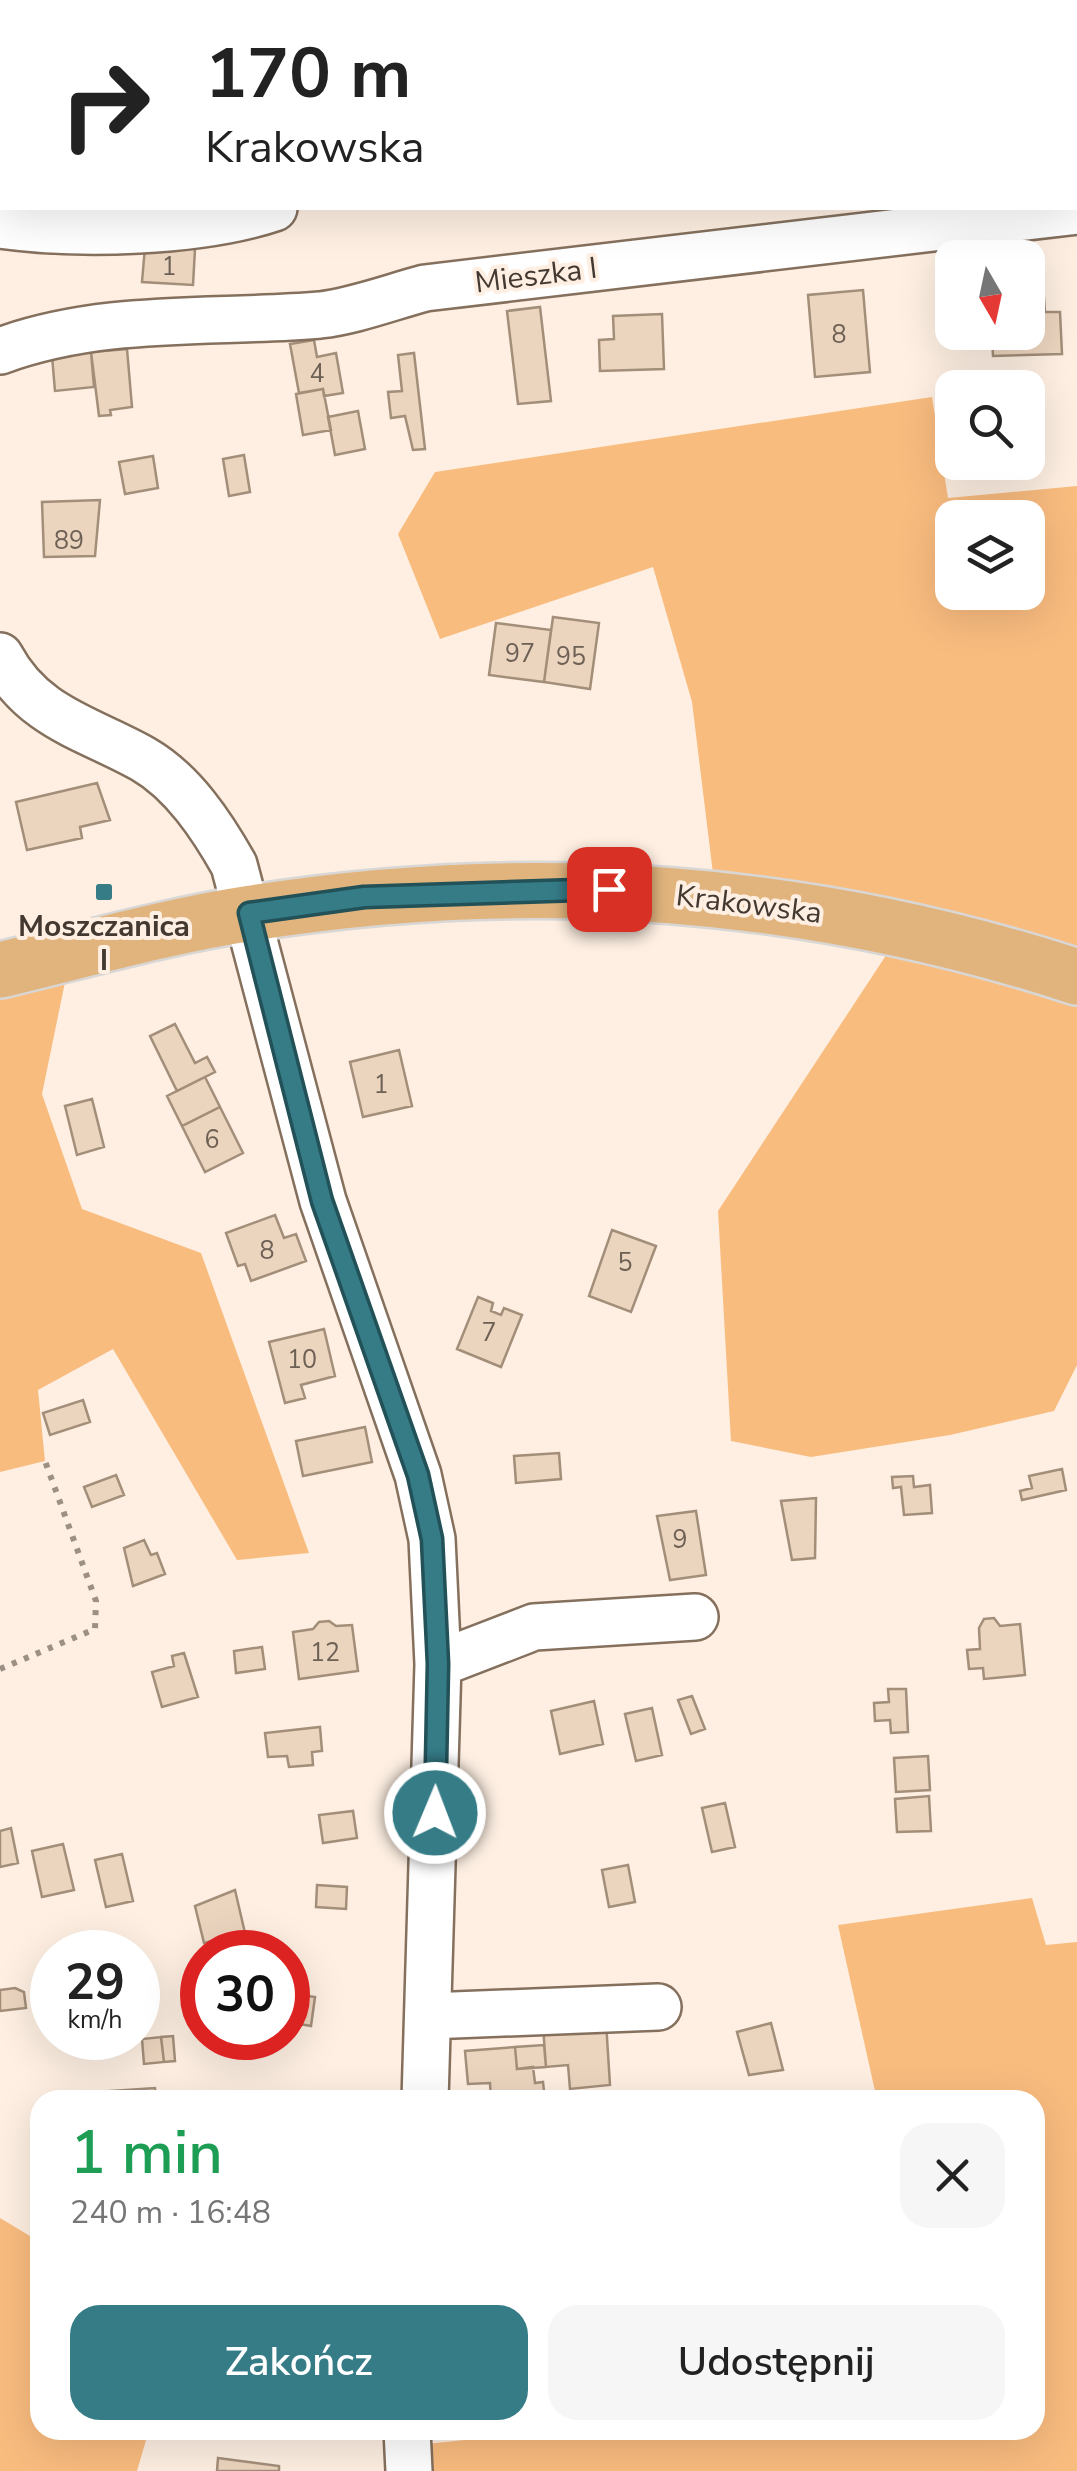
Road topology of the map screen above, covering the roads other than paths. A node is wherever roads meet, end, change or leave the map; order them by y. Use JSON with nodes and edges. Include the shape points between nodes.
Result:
{"nodes":[{"id":1,"x":268,"y":210,"type":"edge"},
{"id":2,"x":1077,"y":211,"type":"edge"},
{"id":3,"x":0,"y":225,"type":"edge"},
{"id":4,"x":0,"y":350,"type":"edge"},
{"id":5,"x":0,"y":656,"type":"edge"},
{"id":6,"x":249,"y":913,"type":"junction"},
{"id":7,"x":0,"y":970,"type":"edge"},
{"id":8,"x":1077,"y":977,"type":"edge"},
{"id":9,"x":695,"y":1617,"type":"dead end"},
{"id":10,"x":438,"y":1664,"type":"junction"},
{"id":11,"x":658,"y":2006,"type":"dead end"},
{"id":12,"x":429,"y":2016,"type":"junction"},
{"id":13,"x":425,"y":2090,"type":"edge"},
{"id":14,"x":407,"y":2440,"type":"edge"},
{"id":15,"x":409,"y":2471,"type":"edge"}],
"edges":[{"from":1,"to":3,"type":"street","via":[[239,220],[54,233]]},
{"from":2,"to":4,"type":"street","name":"Mieszka I","via":[[425,288],[325,314],[129,322]]},
{"from":5,"to":6,"type":"street","via":[[12,679],[74,729],[146,760],[207,818],[234,864]]},
{"from":6,"to":7,"type":"main road","name":"Krakowska"},
{"from":6,"to":8,"type":"main road","name":"Krakowska","via":[[364,897],[609,889],[851,917]]},
{"from":6,"to":10,"type":"street","via":[[322,1201],[418,1475],[432,1539]]},
{"from":9,"to":10,"type":"street","via":[[534,1627]]},
{"from":10,"to":12,"type":"street"},
{"from":11,"to":12,"type":"street"},
{"from":12,"to":13,"type":"street"},
{"from":14,"to":15,"type":"street"}]}
